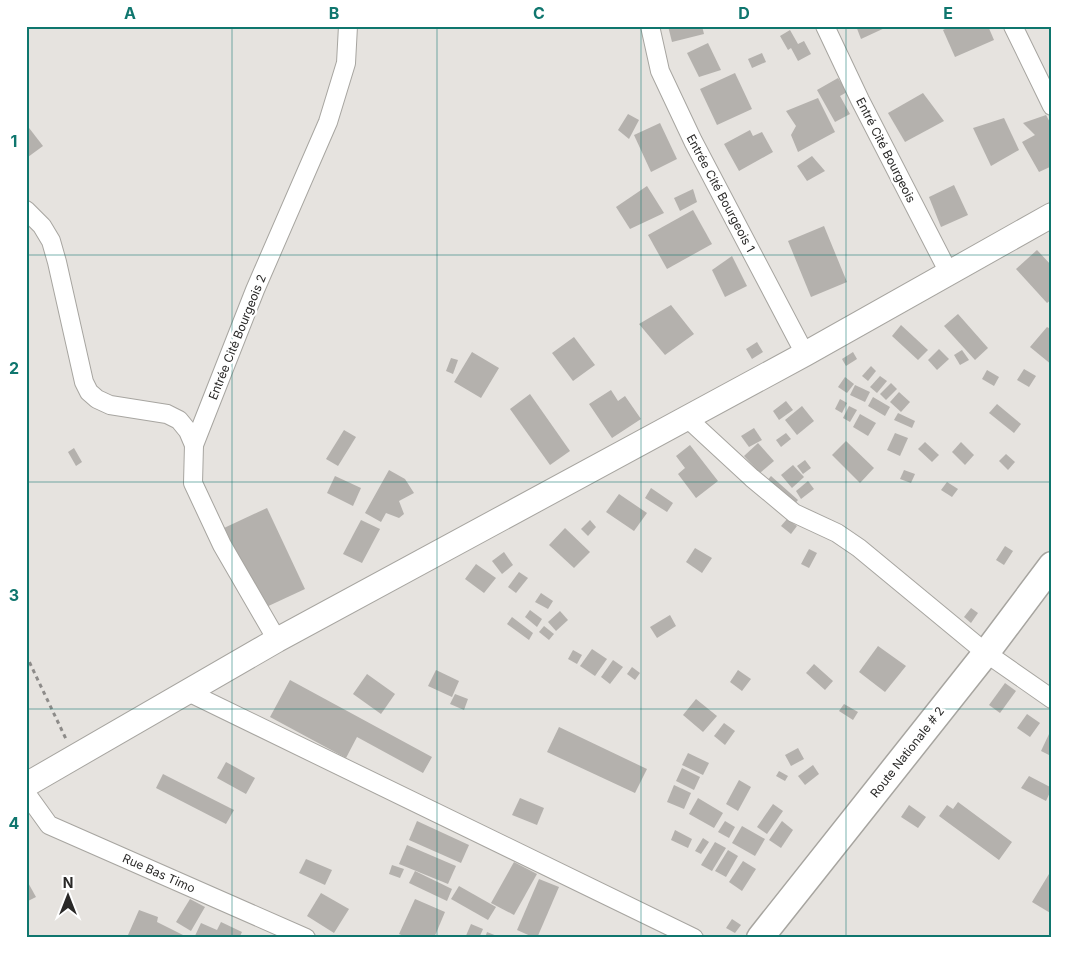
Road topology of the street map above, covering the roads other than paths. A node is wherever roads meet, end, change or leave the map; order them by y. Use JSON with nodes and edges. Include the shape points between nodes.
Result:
{"nodes":[{"id":1,"x":348,"y":26,"type":"edge"},
{"id":2,"x":650,"y":26,"type":"edge"},
{"id":3,"x":825,"y":26,"type":"edge"},
{"id":4,"x":1013,"y":26,"type":"edge"},
{"id":5,"x":1052,"y":106,"type":"edge"},
{"id":6,"x":26,"y":210,"type":"edge"},
{"id":7,"x":1052,"y":215,"type":"edge"},
{"id":8,"x":949,"y":273,"type":"junction"},
{"id":9,"x":805,"y":354,"type":"junction"},
{"id":10,"x":687,"y":418,"type":"junction"},
{"id":11,"x":194,"y":445,"type":"junction"},
{"id":12,"x":1052,"y":565,"type":"edge"},
{"id":13,"x":277,"y":640,"type":"junction"},
{"id":14,"x":986,"y":653,"type":"junction"},
{"id":15,"x":188,"y":692,"type":"junction"},
{"id":16,"x":1052,"y":699,"type":"edge"},
{"id":17,"x":26,"y":785,"type":"edge"},
{"id":18,"x":26,"y":793,"type":"edge"},
{"id":19,"x":306,"y":938,"type":"edge"},
{"id":20,"x":694,"y":938,"type":"edge"},
{"id":21,"x":760,"y":938,"type":"edge"}],
"edges":[{"from":1,"to":11,"type":"street","name":"Entrée Cité Bourgeois 2","via":[[346,63],[328,122],[255,290]]},
{"from":2,"to":9,"type":"street","name":"Entrée Cité Bourgeois 1","via":[[660,71],[693,141]]},
{"from":3,"to":8,"type":"street","name":"Entré Cité Bourgeois"},
{"from":4,"to":5,"type":"street"},
{"from":6,"to":11,"type":"street","via":[[51,240],[89,392],[110,405],[167,414],[179,420]]},
{"from":7,"to":8,"type":"main road"},
{"from":8,"to":9,"type":"main road"},
{"from":9,"to":10,"type":"main road"},
{"from":10,"to":13,"type":"main road"},
{"from":10,"to":14,"type":"street","via":[[794,513],[859,548]]},
{"from":11,"to":13,"type":"street","name":"Entrée Cité Bourgeois 2","via":[[192,483],[222,545]]},
{"from":12,"to":14,"type":"main road","name":"Route Nationale # 2"},
{"from":13,"to":15,"type":"main road"},
{"from":14,"to":16,"type":"street"},
{"from":14,"to":21,"type":"main road","name":"Route Nationale # 2"},
{"from":15,"to":17,"type":"main road"},
{"from":15,"to":20,"type":"street"},
{"from":18,"to":19,"type":"street","name":"Rue Bas Timo","via":[[49,825]]}]}
